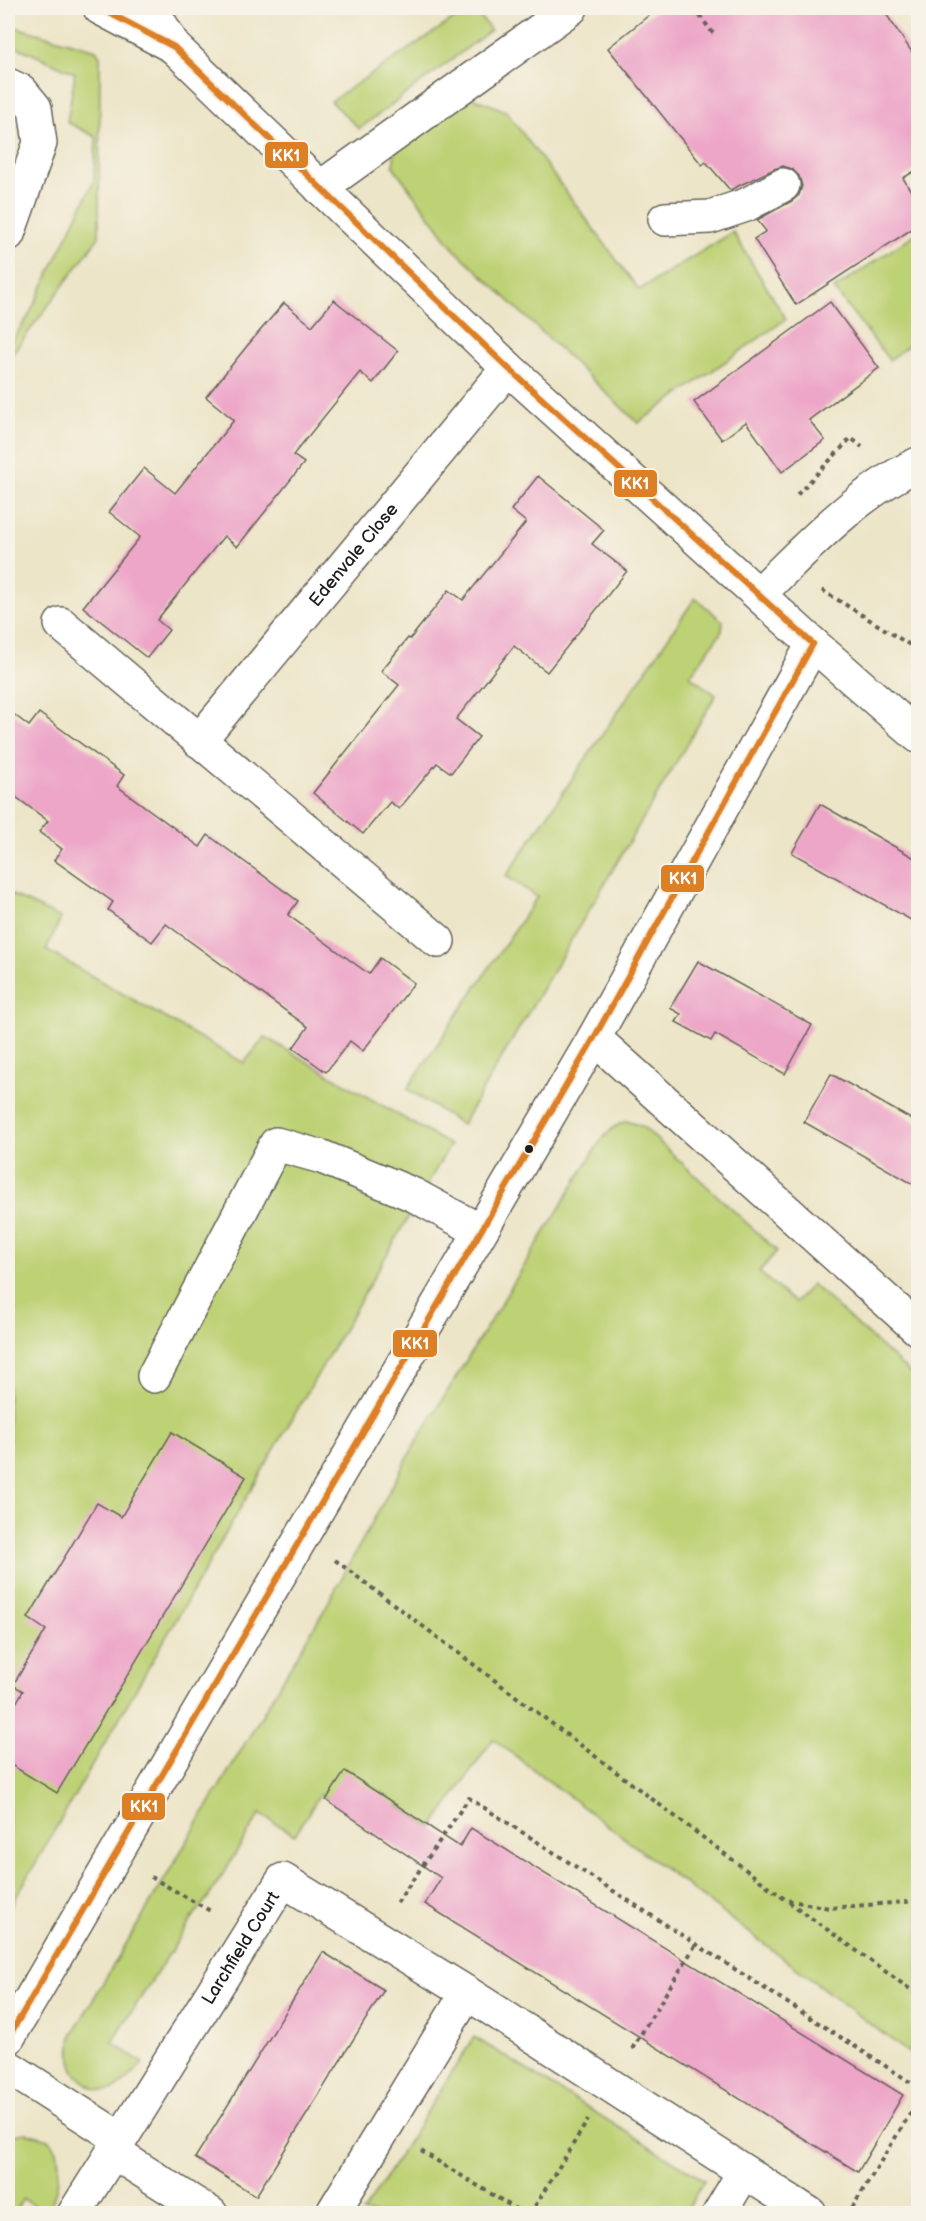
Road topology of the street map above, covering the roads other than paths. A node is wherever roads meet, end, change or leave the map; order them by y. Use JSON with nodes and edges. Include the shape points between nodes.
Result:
{"nodes":[{"id":1,"x":100,"y":8,"type":"edge"},
{"id":2,"x":151,"y":8,"type":"edge"},
{"id":3,"x":571,"y":8,"type":"edge"},
{"id":4,"x":174,"y":47,"type":"junction"},
{"id":5,"x":8,"y":85,"type":"edge"},
{"id":6,"x":783,"y":185,"type":"dead end"},
{"id":7,"x":320,"y":188,"type":"junction"},
{"id":8,"x":665,"y":219,"type":"dead end"},
{"id":9,"x":8,"y":234,"type":"edge"},
{"id":10,"x":508,"y":368,"type":"junction"},
{"id":11,"x":918,"y":464,"type":"edge"},
{"id":12,"x":759,"y":594,"type":"junction"},
{"id":13,"x":61,"y":624,"type":"dead end"},
{"id":14,"x":813,"y":645,"type":"junction"},
{"id":15,"x":918,"y":736,"type":"edge"},
{"id":16,"x":199,"y":741,"type":"junction"},
{"id":17,"x":438,"y":941,"type":"dead end"},
{"id":18,"x":594,"y":1038,"type":"junction"},
{"id":19,"x":480,"y":1232,"type":"junction"},
{"id":20,"x":918,"y":1329,"type":"edge"},
{"id":21,"x":154,"y":1377,"type":"dead end"},
{"id":22,"x":467,"y":1993,"type":"junction"},
{"id":23,"x":8,"y":2038,"type":"edge"},
{"id":24,"x":8,"y":2067,"type":"edge"},
{"id":25,"x":116,"y":2145,"type":"junction"},
{"id":26,"x":744,"y":2172,"type":"junction"},
{"id":27,"x":74,"y":2214,"type":"edge"},
{"id":28,"x":212,"y":2214,"type":"edge"},
{"id":29,"x":332,"y":2214,"type":"edge"},
{"id":30,"x":719,"y":2214,"type":"edge"},
{"id":31,"x":810,"y":2214,"type":"edge"}],
"edges":[{"from":1,"to":4,"type":"street"},
{"from":2,"to":4,"type":"street"},
{"from":3,"to":7,"type":"street"},
{"from":4,"to":7,"type":"street"},
{"from":5,"to":9,"type":"street","via":[[21,92],[35,108],[40,143]]},
{"from":6,"to":8,"type":"street","via":[[746,205],[710,217]]},
{"from":7,"to":10,"type":"street"},
{"from":10,"to":12,"type":"street"},
{"from":10,"to":16,"type":"street","name":"Edenvale Close"},
{"from":11,"to":12,"type":"street","via":[[898,474],[832,524]]},
{"from":12,"to":14,"type":"street"},
{"from":13,"to":16,"type":"street"},
{"from":14,"to":15,"type":"street"},
{"from":14,"to":18,"type":"street"},
{"from":16,"to":17,"type":"street"},
{"from":18,"to":19,"type":"street"},
{"from":18,"to":20,"type":"street"},
{"from":19,"to":21,"type":"street","via":[[414,1195],[322,1157],[276,1144]]},
{"from":19,"to":23,"type":"street"},
{"from":22,"to":25,"type":"street","name":"Larchfield Court","via":[[283,1880]]},
{"from":22,"to":26,"type":"street","name":"Larchfield Court"},
{"from":22,"to":29,"type":"street"},
{"from":24,"to":25,"type":"street"},
{"from":25,"to":27,"type":"street","name":"Larchfield Court"},
{"from":25,"to":28,"type":"street"},
{"from":26,"to":30,"type":"street"},
{"from":26,"to":31,"type":"street","name":"Larchfield Court"}]}
